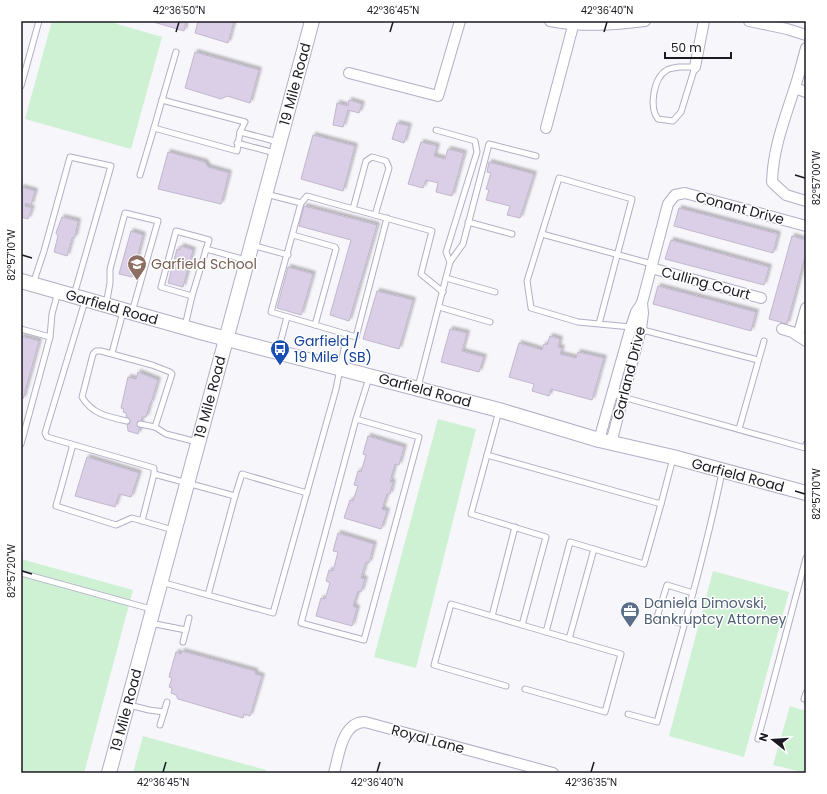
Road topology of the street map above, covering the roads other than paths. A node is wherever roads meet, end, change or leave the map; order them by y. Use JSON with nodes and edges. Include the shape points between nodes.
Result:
{"nodes":[{"id":1,"x":40,"y":21,"type":"edge"},
{"id":2,"x":312,"y":21,"type":"edge"},
{"id":3,"x":460,"y":21,"type":"edge"},
{"id":4,"x":550,"y":21,"type":"edge"},
{"id":5,"x":645,"y":21,"type":"edge"},
{"id":6,"x":704,"y":21,"type":"edge"},
{"id":7,"x":749,"y":21,"type":"edge"},
{"id":8,"x":573,"y":26,"type":"junction"},
{"id":9,"x":806,"y":35,"type":"edge"},
{"id":10,"x":806,"y":48,"type":"edge"},
{"id":11,"x":176,"y":52,"type":"dead end"},
{"id":12,"x":695,"y":67,"type":"junction"},
{"id":13,"x":349,"y":73,"type":"dead end"},
{"id":14,"x":21,"y":86,"type":"edge"},
{"id":15,"x":795,"y":88,"type":"junction"},
{"id":16,"x":806,"y":92,"type":"edge"},
{"id":17,"x":162,"y":100,"type":"junction"},
{"id":18,"x":154,"y":128,"type":"junction"},
{"id":19,"x":546,"y":128,"type":"dead end"},
{"id":20,"x":436,"y":130,"type":"dead end"},
{"id":21,"x":240,"y":132,"type":"junction"},
{"id":22,"x":237,"y":143,"type":"junction"},
{"id":23,"x":278,"y":148,"type":"junction"},
{"id":24,"x":536,"y":156,"type":"dead end"},
{"id":25,"x":140,"y":175,"type":"dead end"},
{"id":26,"x":265,"y":194,"type":"junction"},
{"id":27,"x":675,"y":195,"type":"joint"},
{"id":28,"x":806,"y":201,"type":"edge"},
{"id":29,"x":301,"y":204,"type":"junction"},
{"id":30,"x":353,"y":209,"type":"junction"},
{"id":31,"x":375,"y":215,"type":"junction"},
{"id":32,"x":387,"y":218,"type":"junction"},
{"id":33,"x":468,"y":222,"type":"junction"},
{"id":34,"x":806,"y":226,"type":"edge"},
{"id":35,"x":512,"y":234,"type":"dead end"},
{"id":36,"x":542,"y":234,"type":"junction"},
{"id":37,"x":293,"y":235,"type":"junction"},
{"id":38,"x":251,"y":245,"type":"junction"},
{"id":39,"x":206,"y":249,"type":"junction"},
{"id":40,"x":617,"y":254,"type":"junction"},
{"id":41,"x":288,"y":255,"type":"junction"},
{"id":42,"x":247,"y":260,"type":"junction"},
{"id":43,"x":450,"y":262,"type":"junction"},
{"id":44,"x":651,"y":266,"type":"junction"},
{"id":45,"x":446,"y":278,"type":"junction"},
{"id":46,"x":27,"y":283,"type":"edge"},
{"id":47,"x":58,"y":292,"type":"junction"},
{"id":48,"x":443,"y":292,"type":"junction"},
{"id":49,"x":494,"y":292,"type":"dead end"},
{"id":50,"x":192,"y":296,"type":"junction"},
{"id":51,"x":80,"y":298,"type":"junction"},
{"id":52,"x":761,"y":298,"type":"dead end"},
{"id":53,"x":106,"y":305,"type":"junction"},
{"id":54,"x":439,"y":307,"type":"junction"},
{"id":55,"x":806,"y":308,"type":"edge"},
{"id":56,"x":128,"y":311,"type":"junction"},
{"id":57,"x":287,"y":317,"type":"junction"},
{"id":58,"x":490,"y":322,"type":"dead end"},
{"id":59,"x":599,"y":324,"type":"junction"},
{"id":60,"x":315,"y":325,"type":"junction"},
{"id":61,"x":184,"y":327,"type":"junction"},
{"id":62,"x":636,"y":328,"type":"junction"},
{"id":63,"x":21,"y":329,"type":"edge"},
{"id":64,"x":782,"y":329,"type":"dead end"},
{"id":65,"x":347,"y":334,"type":"junction"},
{"id":66,"x":50,"y":337,"type":"junction"},
{"id":67,"x":226,"y":338,"type":"junction"},
{"id":68,"x":802,"y":339,"type":"edge"},
{"id":69,"x":764,"y":341,"type":"dead end"},
{"id":70,"x":278,"y":351,"type":"junction"},
{"id":71,"x":112,"y":354,"type":"junction"},
{"id":72,"x":758,"y":360,"type":"junction"},
{"id":73,"x":340,"y":367,"type":"junction"},
{"id":74,"x":370,"y":375,"type":"junction"},
{"id":75,"x":418,"y":388,"type":"junction"},
{"id":76,"x":612,"y":394,"type":"junction"},
{"id":77,"x":624,"y":397,"type":"junction"},
{"id":78,"x":499,"y":410,"type":"junction"},
{"id":79,"x":356,"y":419,"type":"junction"},
{"id":80,"x":127,"y":421,"type":"dead end"},
{"id":81,"x":140,"y":424,"type":"dead end"},
{"id":82,"x":156,"y":427,"type":"junction"},
{"id":83,"x":739,"y":429,"type":"junction"},
{"id":84,"x":198,"y":442,"type":"junction"},
{"id":85,"x":605,"y":442,"type":"junction"},
{"id":86,"x":21,"y":444,"type":"edge"},
{"id":87,"x":71,"y":444,"type":"junction"},
{"id":88,"x":806,"y":444,"type":"edge"},
{"id":89,"x":487,"y":455,"type":"junction"},
{"id":90,"x":673,"y":457,"type":"junction"},
{"id":91,"x":723,"y":471,"type":"junction"},
{"id":92,"x":154,"y":474,"type":"junction"},
{"id":93,"x":187,"y":483,"type":"junction"},
{"id":94,"x":307,"y":493,"type":"junction"},
{"id":95,"x":806,"y":493,"type":"edge"},
{"id":96,"x":235,"y":496,"type":"junction"},
{"id":97,"x":661,"y":504,"type":"junction"},
{"id":98,"x":142,"y":521,"type":"junction"},
{"id":99,"x":515,"y":527,"type":"junction"},
{"id":100,"x":174,"y":530,"type":"junction"},
{"id":101,"x":594,"y":549,"type":"junction"},
{"id":102,"x":806,"y":558,"type":"edge"},
{"id":103,"x":21,"y":573,"type":"edge"},
{"id":104,"x":160,"y":582,"type":"junction"},
{"id":105,"x":693,"y":592,"type":"junction"},
{"id":106,"x":208,"y":595,"type":"junction"},
{"id":107,"x":492,"y":616,"type":"junction"},
{"id":108,"x":151,"y":617,"type":"junction"},
{"id":109,"x":189,"y":618,"type":"dead end"},
{"id":110,"x":684,"y":624,"type":"junction"},
{"id":111,"x":522,"y":625,"type":"junction"},
{"id":112,"x":186,"y":630,"type":"junction"},
{"id":113,"x":546,"y":632,"type":"junction"},
{"id":114,"x":569,"y":639,"type":"junction"},
{"id":115,"x":183,"y":642,"type":"dead end"},
{"id":116,"x":506,"y":686,"type":"dead end"},
{"id":117,"x":525,"y":689,"type":"dead end"},
{"id":118,"x":806,"y":693,"type":"edge"},
{"id":119,"x":804,"y":699,"type":"dead end"},
{"id":120,"x":166,"y":702,"type":"dead end"},
{"id":121,"x":127,"y":704,"type":"junction"},
{"id":122,"x":164,"y":712,"type":"junction"},
{"id":123,"x":628,"y":714,"type":"dead end"},
{"id":124,"x":160,"y":725,"type":"dead end"},
{"id":125,"x":758,"y":740,"type":"dead end"},
{"id":126,"x":109,"y":773,"type":"edge"},
{"id":127,"x":334,"y":773,"type":"edge"},
{"id":128,"x":553,"y":773,"type":"edge"}],
"edges":[{"from":1,"to":14,"type":"lane"},
{"from":2,"to":23,"type":"main road","name":"19 Mile Road"},
{"from":3,"to":13,"type":"street","via":[[438,96]]},
{"from":4,"to":8,"type":"street"},
{"from":5,"to":8,"type":"street"},
{"from":6,"to":12,"type":"street"},
{"from":7,"to":9,"type":"street"},
{"from":8,"to":19,"type":"street"},
{"from":10,"to":15,"type":"street"},
{"from":11,"to":17,"type":"lane"},
{"from":12,"to":12,"type":"lane","via":[[681,112],[673,121],[658,120],[653,113],[652,103],[658,80],[666,70]]},
{"from":15,"to":16,"type":"street"},
{"from":15,"to":28,"type":"street","via":[[778,135],[772,182],[786,195]]},
{"from":17,"to":18,"type":"lane"},
{"from":17,"to":21,"type":"lane","via":[[245,122]]},
{"from":18,"to":22,"type":"lane","via":[[237,150]]},
{"from":18,"to":25,"type":"lane"},
{"from":20,"to":43,"type":"lane","via":[[475,141],[477,152],[446,252]]},
{"from":21,"to":22,"type":"lane"},
{"from":21,"to":23,"type":"lane"},
{"from":22,"to":23,"type":"lane"},
{"from":23,"to":26,"type":"main road","name":"19 Mile Road"},
{"from":24,"to":33,"type":"lane","via":[[489,144]]},
{"from":26,"to":29,"type":"lane"},
{"from":26,"to":38,"type":"main road","name":"19 Mile Road"},
{"from":27,"to":34,"type":"street","name":"Conant Drive","via":[[685,193]]},
{"from":27,"to":44,"type":"street","name":"Garland Drive","via":[[668,204]]},
{"from":29,"to":30,"type":"lane","via":[[307,196]]},
{"from":29,"to":37,"type":"lane"},
{"from":30,"to":31,"type":"lane"},
{"from":30,"to":31,"type":"lane","via":[[366,161],[372,157],[386,161],[389,168]]},
{"from":31,"to":32,"type":"lane"},
{"from":32,"to":48,"type":"lane","via":[[432,231],[421,274]]},
{"from":32,"to":65,"type":"lane","via":[[356,337]]},
{"from":33,"to":35,"type":"lane"},
{"from":33,"to":43,"type":"lane","via":[[463,244]]},
{"from":36,"to":40,"type":"lane"},
{"from":36,"to":40,"type":"lane","via":[[559,178],[632,198]]},
{"from":36,"to":59,"type":"lane","via":[[527,281],[531,308],[578,322]]},
{"from":37,"to":41,"type":"lane"},
{"from":37,"to":60,"type":"lane","via":[[336,249]]},
{"from":38,"to":41,"type":"lane"},
{"from":38,"to":42,"type":"main road","name":"19 Mile Road"},
{"from":39,"to":42,"type":"lane"},
{"from":39,"to":50,"type":"lane"},
{"from":39,"to":50,"type":"lane","via":[[209,240],[176,231],[160,286]]},
{"from":40,"to":44,"type":"lane"},
{"from":40,"to":59,"type":"lane"},
{"from":41,"to":57,"type":"lane","via":[[271,312]]},
{"from":42,"to":67,"type":"main road","name":"19 Mile Road"},
{"from":43,"to":45,"type":"lane"},
{"from":44,"to":52,"type":"street","name":"Culling Court"},
{"from":44,"to":62,"type":"street","name":"Garland Drive","via":[[642,303],[636,312]]},
{"from":45,"to":48,"type":"lane"},
{"from":45,"to":49,"type":"lane"},
{"from":46,"to":47,"type":"main road","name":"Garfield Road"},
{"from":46,"to":51,"type":"lane","via":[[44,251],[70,157],[111,166]]},
{"from":47,"to":51,"type":"main road","name":"Garfield Road"},
{"from":47,"to":66,"type":"lane","via":[[52,314]]},
{"from":48,"to":54,"type":"lane"},
{"from":50,"to":61,"type":"lane"},
{"from":51,"to":53,"type":"main road","name":"Garfield Road"},
{"from":51,"to":87,"type":"lane","via":[[45,433],[47,437]]},
{"from":53,"to":56,"type":"main road","name":"Garfield Road"},
{"from":53,"to":56,"type":"lane","via":[[110,269],[125,212],[158,222]]},
{"from":54,"to":58,"type":"lane"},
{"from":54,"to":75,"type":"lane"},
{"from":55,"to":68,"type":"street"},
{"from":56,"to":61,"type":"main road","name":"Garfield Road"},
{"from":56,"to":71,"type":"lane"},
{"from":57,"to":60,"type":"lane"},
{"from":57,"to":70,"type":"lane"},
{"from":59,"to":62,"type":"lane"},
{"from":60,"to":65,"type":"lane"},
{"from":61,"to":67,"type":"main road","name":"Garfield Road"},
{"from":62,"to":72,"type":"lane"},
{"from":62,"to":76,"type":"street","name":"Garland Drive"},
{"from":62,"to":77,"type":"street","name":"Garland Drive"},
{"from":63,"to":66,"type":"lane"},
{"from":64,"to":68,"type":"street"},
{"from":65,"to":73,"type":"lane"},
{"from":66,"to":86,"type":"lane"},
{"from":67,"to":70,"type":"main road","name":"Garfield Road"},
{"from":67,"to":84,"type":"main road","name":"19 Mile Road"},
{"from":69,"to":72,"type":"lane"},
{"from":70,"to":73,"type":"main road","name":"Garfield Road"},
{"from":71,"to":80,"type":"lane","via":[[96,351],[93,354],[82,397],[87,405],[101,415]]},
{"from":71,"to":82,"type":"lane","via":[[152,365],[172,374]]},
{"from":72,"to":83,"type":"lane"},
{"from":73,"to":74,"type":"main road","name":"Garfield Road"},
{"from":73,"to":94,"type":"lane"},
{"from":74,"to":75,"type":"main road","name":"Garfield Road"},
{"from":74,"to":79,"type":"lane"},
{"from":75,"to":78,"type":"main road","name":"Garfield Road"},
{"from":76,"to":77,"type":"lane"},
{"from":76,"to":85,"type":"street","name":"Garland Drive"},
{"from":77,"to":83,"type":"lane"},
{"from":77,"to":85,"type":"street","name":"Garland Drive"},
{"from":78,"to":85,"type":"main road","name":"Garfield Road"},
{"from":78,"to":89,"type":"lane"},
{"from":79,"to":79,"type":"lane","via":[[301,623],[364,640],[419,437]]},
{"from":81,"to":82,"type":"lane"},
{"from":82,"to":84,"type":"lane","via":[[166,434]]},
{"from":83,"to":88,"type":"lane","via":[[805,448]]},
{"from":84,"to":93,"type":"main road","name":"19 Mile Road"},
{"from":85,"to":90,"type":"main road","name":"Garfield Road"},
{"from":87,"to":92,"type":"lane","via":[[154,468]]},
{"from":87,"to":98,"type":"lane","via":[[57,508],[116,525],[132,518]]},
{"from":89,"to":97,"type":"lane"},
{"from":89,"to":99,"type":"lane","via":[[471,514]]},
{"from":90,"to":91,"type":"main road","name":"Garfield Road"},
{"from":90,"to":97,"type":"lane"},
{"from":91,"to":95,"type":"main road","name":"Garfield Road"},
{"from":91,"to":105,"type":"lane"},
{"from":92,"to":93,"type":"lane"},
{"from":92,"to":98,"type":"lane"},
{"from":93,"to":96,"type":"lane"},
{"from":93,"to":100,"type":"main road","name":"19 Mile Road"},
{"from":94,"to":96,"type":"lane","via":[[242,474]]},
{"from":94,"to":106,"type":"lane","via":[[273,613]]},
{"from":96,"to":106,"type":"lane"},
{"from":97,"to":101,"type":"lane","via":[[644,564]]},
{"from":98,"to":100,"type":"lane"},
{"from":99,"to":107,"type":"lane"},
{"from":99,"to":111,"type":"lane","via":[[546,537]]},
{"from":100,"to":104,"type":"main road","name":"19 Mile Road"},
{"from":101,"to":113,"type":"lane","via":[[570,542]]},
{"from":101,"to":114,"type":"lane"},
{"from":102,"to":125,"type":"lane"},
{"from":103,"to":108,"type":"lane"},
{"from":104,"to":106,"type":"lane"},
{"from":104,"to":108,"type":"main road","name":"19 Mile Road"},
{"from":105,"to":110,"type":"lane"},
{"from":105,"to":110,"type":"lane","via":[[667,585],[657,617]]},
{"from":107,"to":111,"type":"lane"},
{"from":107,"to":116,"type":"lane","via":[[451,604],[434,665]]},
{"from":108,"to":112,"type":"lane"},
{"from":108,"to":121,"type":"main road","name":"19 Mile Road"},
{"from":109,"to":112,"type":"lane"},
{"from":110,"to":123,"type":"lane","via":[[657,722]]},
{"from":111,"to":113,"type":"lane"},
{"from":112,"to":115,"type":"lane"},
{"from":113,"to":114,"type":"lane"},
{"from":114,"to":117,"type":"lane","via":[[621,654],[606,712]]},
{"from":118,"to":119,"type":"lane"},
{"from":120,"to":122,"type":"lane"},
{"from":121,"to":122,"type":"lane"},
{"from":121,"to":126,"type":"main road","name":"19 Mile Road"},
{"from":122,"to":124,"type":"lane"},
{"from":127,"to":128,"type":"street","name":"Royal Lane","via":[[349,729],[359,722],[365,722]]}]}
